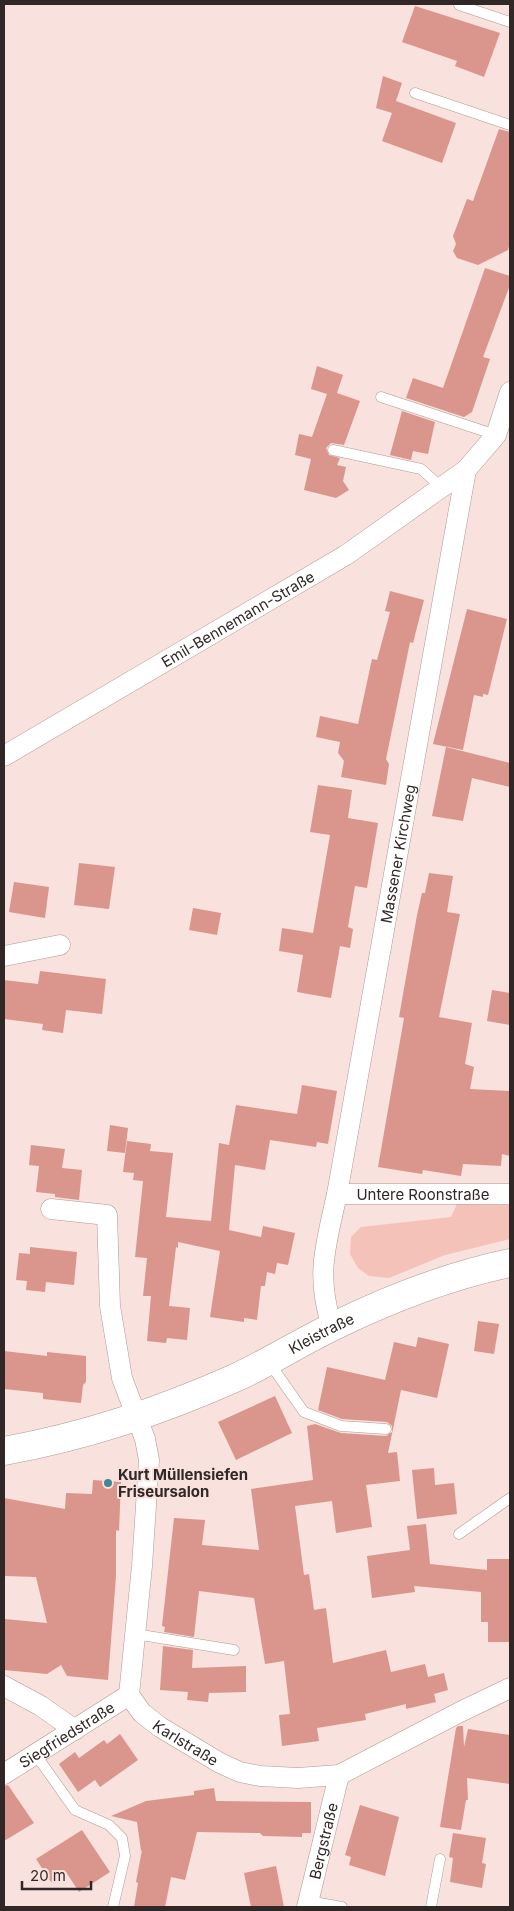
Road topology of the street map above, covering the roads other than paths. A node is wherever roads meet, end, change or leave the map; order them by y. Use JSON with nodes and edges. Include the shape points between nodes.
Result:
{"nodes":[{"id":1,"x":459,"y":5,"type":"dead end"},
{"id":2,"x":510,"y":22,"type":"edge"},
{"id":3,"x":415,"y":93,"type":"dead end"},
{"id":4,"x":510,"y":125,"type":"edge"},
{"id":5,"x":510,"y":392,"type":"edge"},
{"id":6,"x":381,"y":397,"type":"dead end"},
{"id":7,"x":496,"y":435,"type":"junction"},
{"id":8,"x":333,"y":450,"type":"dead end"},
{"id":9,"x":466,"y":470,"type":"junction"},
{"id":10,"x":441,"y":487,"type":"junction"},
{"id":11,"x":4,"y":756,"type":"edge"},
{"id":12,"x":60,"y":945,"type":"dead end"},
{"id":13,"x":4,"y":956,"type":"edge"},
{"id":14,"x":337,"y":1194,"type":"junction"},
{"id":15,"x":510,"y":1194,"type":"edge"},
{"id":16,"x":51,"y":1209,"type":"dead end"},
{"id":17,"x":510,"y":1263,"type":"edge"},
{"id":18,"x":332,"y":1327,"type":"junction"},
{"id":19,"x":268,"y":1360,"type":"junction"},
{"id":20,"x":137,"y":1418,"type":"junction"},
{"id":21,"x":386,"y":1429,"type":"dead end"},
{"id":22,"x":4,"y":1451,"type":"edge"},
{"id":23,"x":510,"y":1498,"type":"edge"},
{"id":24,"x":459,"y":1534,"type":"dead end"},
{"id":25,"x":135,"y":1634,"type":"junction"},
{"id":26,"x":234,"y":1650,"type":"dead end"},
{"id":27,"x":4,"y":1686,"type":"edge"},
{"id":28,"x":510,"y":1688,"type":"edge"},
{"id":29,"x":129,"y":1695,"type":"junction"},
{"id":30,"x":75,"y":1730,"type":"junction"},
{"id":31,"x":36,"y":1755,"type":"junction"},
{"id":32,"x":4,"y":1774,"type":"edge"},
{"id":33,"x":339,"y":1775,"type":"junction"},
{"id":34,"x":440,"y":1859,"type":"dead end"},
{"id":35,"x":307,"y":1904,"type":"edge"},
{"id":36,"x":113,"y":1907,"type":"edge"},
{"id":37,"x":342,"y":1907,"type":"edge"},
{"id":38,"x":431,"y":1907,"type":"edge"}],
"edges":[{"from":1,"to":2,"type":"lane"},
{"from":3,"to":4,"type":"lane"},
{"from":5,"to":7,"type":"street"},
{"from":6,"to":7,"type":"lane"},
{"from":7,"to":9,"type":"street"},
{"from":8,"to":10,"type":"lane","via":[[420,469]]},
{"from":9,"to":10,"type":"street","name":"Emil-Bennemann-Straße"},
{"from":9,"to":14,"type":"street","name":"Massener Kirchweg"},
{"from":10,"to":11,"type":"street","name":"Emil-Bennemann-Straße","via":[[346,555]]},
{"from":12,"to":13,"type":"street"},
{"from":14,"to":15,"type":"street","name":"Untere Roonstraße"},
{"from":14,"to":18,"type":"street","name":"Massener Kirchweg","via":[[321,1268],[324,1301]]},
{"from":16,"to":20,"type":"street","via":[[107,1215],[110,1306],[122,1378]]},
{"from":17,"to":18,"type":"main road","name":"Kleistraße","via":[[434,1284]]},
{"from":18,"to":19,"type":"main road","name":"Kleistraße"},
{"from":19,"to":20,"type":"main road","name":"Kleistraße","via":[[236,1377]]},
{"from":19,"to":21,"type":"lane","via":[[304,1412],[341,1426]]},
{"from":20,"to":22,"type":"main road","name":"Kleistraße","via":[[77,1436]]},
{"from":20,"to":25,"type":"street","via":[[149,1460]]},
{"from":23,"to":24,"type":"lane"},
{"from":25,"to":26,"type":"lane"},
{"from":25,"to":29,"type":"street"},
{"from":27,"to":30,"type":"street"},
{"from":28,"to":33,"type":"street","name":"Karlstraße"},
{"from":29,"to":30,"type":"street","name":"Siegfriedstraße"},
{"from":29,"to":33,"type":"street","name":"Karlstraße","via":[[160,1727],[240,1772],[298,1778]]},
{"from":30,"to":31,"type":"street","name":"Siegfriedstraße"},
{"from":31,"to":32,"type":"street","name":"Siegfriedstraße"},
{"from":31,"to":36,"type":"lane","via":[[75,1810],[109,1825],[122,1838],[125,1856]]},
{"from":33,"to":35,"type":"street","name":"Bergstraße"},
{"from":34,"to":38,"type":"lane"},
{"from":35,"to":37,"type":"lane"}]}
